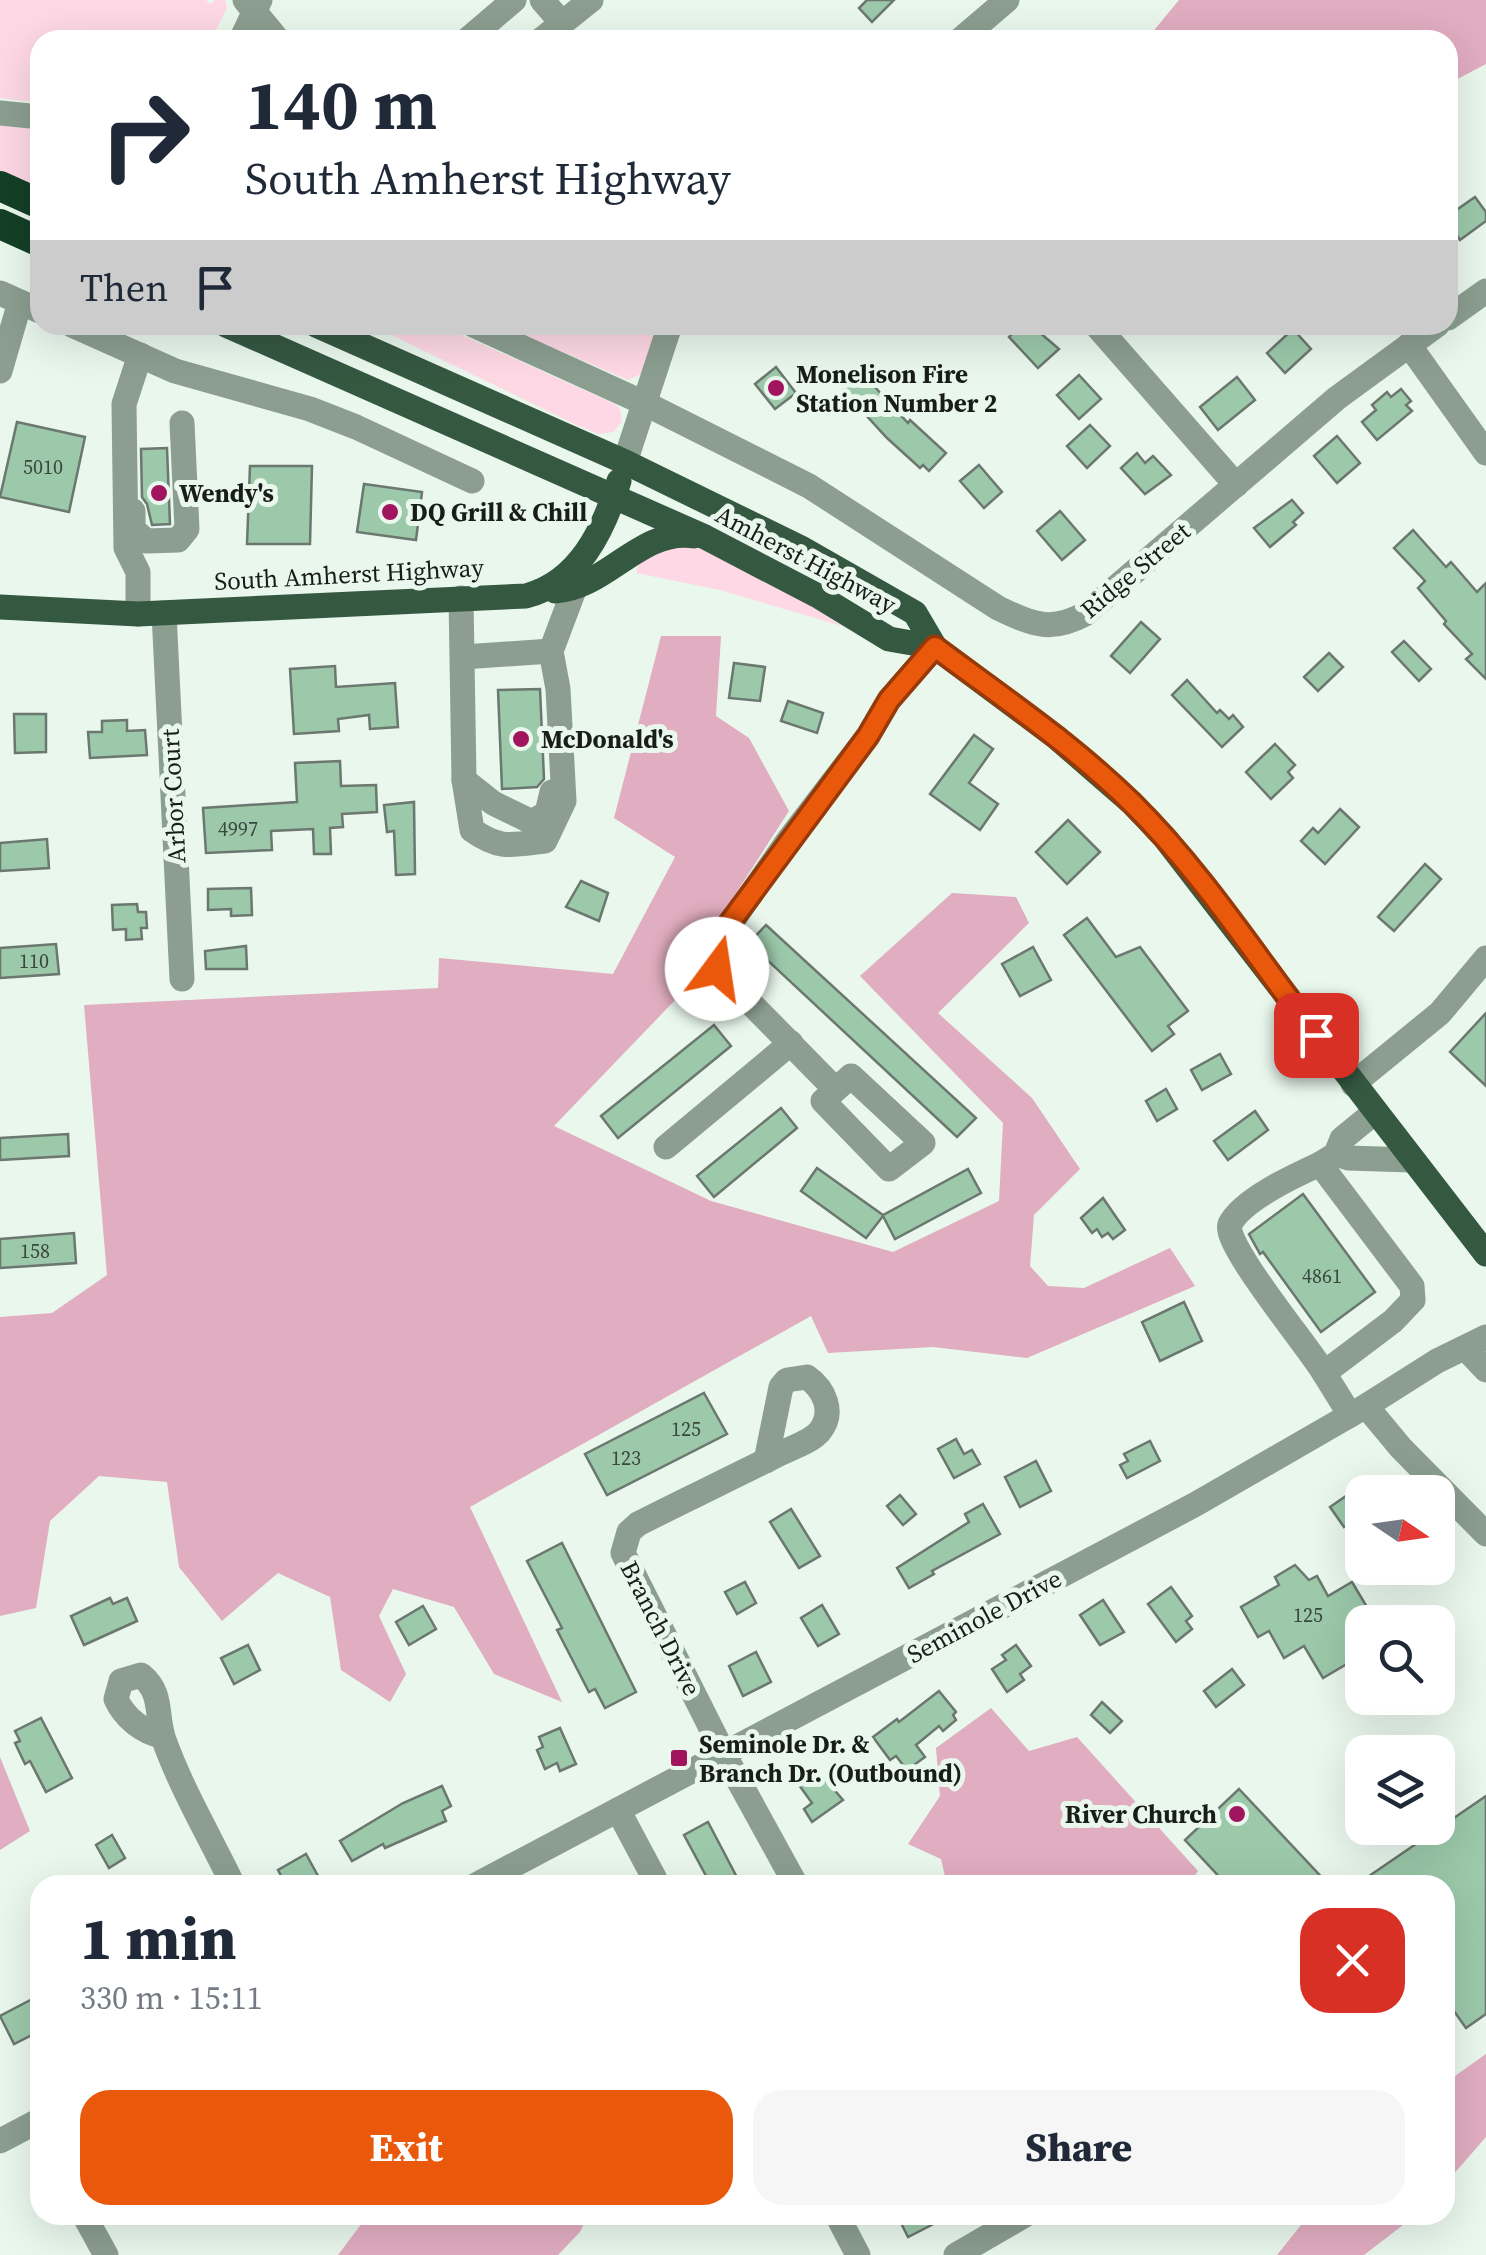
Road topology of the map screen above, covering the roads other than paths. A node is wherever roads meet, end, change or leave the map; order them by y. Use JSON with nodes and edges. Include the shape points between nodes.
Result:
{"nodes":[{"id":1,"x":514,"y":0,"type":"edge"},
{"id":2,"x":542,"y":0,"type":"edge"},
{"id":3,"x":591,"y":0,"type":"edge"},
{"id":4,"x":1007,"y":0,"type":"edge"},
{"id":5,"x":253,"y":4,"type":"edge"},
{"id":6,"x":562,"y":23,"type":"junction"},
{"id":7,"x":244,"y":30,"type":"edge"},
{"id":8,"x":271,"y":30,"type":"edge"},
{"id":9,"x":479,"y":30,"type":"edge"},
{"id":10,"x":553,"y":30,"type":"edge"},
{"id":11,"x":972,"y":30,"type":"edge"},
{"id":12,"x":0,"y":113,"type":"edge"},
{"id":13,"x":30,"y":116,"type":"edge"},
{"id":14,"x":0,"y":186,"type":"edge"},
{"id":15,"x":30,"y":200,"type":"edge"},
{"id":16,"x":0,"y":224,"type":"edge"},
{"id":17,"x":30,"y":238,"type":"edge"},
{"id":18,"x":1486,"y":291,"type":"edge"},
{"id":19,"x":20,"y":302,"type":"edge"},
{"id":20,"x":1458,"y":311,"type":"edge"},
{"id":21,"x":110,"y":335,"type":"edge"},
{"id":22,"x":249,"y":335,"type":"edge"},
{"id":23,"x":339,"y":335,"type":"edge"},
{"id":24,"x":495,"y":335,"type":"edge"},
{"id":25,"x":667,"y":335,"type":"edge"},
{"id":26,"x":1105,"y":335,"type":"edge"},
{"id":27,"x":1422,"y":335,"type":"edge"},
{"id":28,"x":1408,"y":345,"type":"junction"},
{"id":29,"x":140,"y":355,"type":"junction"},
{"id":30,"x":0,"y":371,"type":"edge"},
{"id":31,"x":644,"y":403,"type":"junction"},
{"id":32,"x":182,"y":423,"type":"dead end"},
{"id":33,"x":1486,"y":454,"type":"edge"},
{"id":34,"x":625,"y":462,"type":"junction"},
{"id":35,"x":125,"y":478,"type":"junction"},
{"id":36,"x":472,"y":481,"type":"dead end"},
{"id":37,"x":1236,"y":485,"type":"junction"},
{"id":38,"x":614,"y":497,"type":"junction"},
{"id":39,"x":705,"y":538,"type":"junction"},
{"id":40,"x":572,"y":582,"type":"junction"},
{"id":41,"x":461,"y":598,"type":"junction"},
{"id":42,"x":0,"y":607,"type":"edge"},
{"id":43,"x":164,"y":613,"type":"junction"},
{"id":44,"x":138,"y":614,"type":"junction"},
{"id":45,"x":935,"y":647,"type":"junction"},
{"id":46,"x":463,"y":657,"type":"junction"},
{"id":47,"x":553,"y":662,"type":"junction"},
{"id":48,"x":470,"y":785,"type":"junction"},
{"id":49,"x":1486,"y":958,"type":"edge"},
{"id":50,"x":182,"y":980,"type":"dead end"},
{"id":51,"x":791,"y":1044,"type":"junction"},
{"id":52,"x":1353,"y":1084,"type":"junction"},
{"id":53,"x":835,"y":1089,"type":"dead end"},
{"id":54,"x":1375,"y":1112,"type":"junction"},
{"id":55,"x":666,"y":1147,"type":"dead end"},
{"id":56,"x":1328,"y":1159,"type":"junction"},
{"id":57,"x":1411,"y":1160,"type":"junction"},
{"id":58,"x":1486,"y":1254,"type":"edge"},
{"id":59,"x":1476,"y":1343,"type":"edge"},
{"id":60,"x":1486,"y":1370,"type":"edge"},
{"id":61,"x":1324,"y":1373,"type":"junction"},
{"id":62,"x":1358,"y":1411,"type":"junction"},
{"id":63,"x":766,"y":1461,"type":"dead end"},
{"id":64,"x":1486,"y":1534,"type":"edge"},
{"id":65,"x":162,"y":1736,"type":"dead end"},
{"id":66,"x":724,"y":1754,"type":"junction"},
{"id":67,"x":618,"y":1810,"type":"junction"},
{"id":68,"x":228,"y":1875,"type":"edge"},
{"id":69,"x":495,"y":1875,"type":"edge"},
{"id":70,"x":653,"y":1875,"type":"edge"},
{"id":71,"x":791,"y":1875,"type":"edge"},
{"id":72,"x":30,"y":2128,"type":"edge"},
{"id":73,"x":0,"y":2141,"type":"edge"},
{"id":74,"x":90,"y":2225,"type":"edge"},
{"id":75,"x":842,"y":2225,"type":"edge"},
{"id":76,"x":1008,"y":2225,"type":"edge"},
{"id":77,"x":106,"y":2255,"type":"edge"},
{"id":78,"x":858,"y":2255,"type":"edge"},
{"id":79,"x":956,"y":2255,"type":"edge"}],
"edges":[{"from":1,"to":9,"type":"street"},
{"from":2,"to":6,"type":"street"},
{"from":3,"to":6,"type":"street"},
{"from":4,"to":11,"type":"street"},
{"from":5,"to":7,"type":"street"},
{"from":5,"to":8,"type":"street"},
{"from":6,"to":10,"type":"street"},
{"from":12,"to":13,"type":"street"},
{"from":14,"to":15,"type":"highway"},
{"from":16,"to":17,"type":"highway"},
{"from":18,"to":20,"type":"street"},
{"from":19,"to":30,"type":"street"},
{"from":21,"to":29,"type":"street"},
{"from":22,"to":38,"type":"main road","name":"Amherst Highway"},
{"from":23,"to":34,"type":"main road","name":"Amherst Highway"},
{"from":24,"to":31,"type":"street","name":"Ridge Street"},
{"from":25,"to":31,"type":"street"},
{"from":26,"to":37,"type":"street"},
{"from":27,"to":28,"type":"street","name":"Ridge Street"},
{"from":28,"to":33,"type":"street"},
{"from":28,"to":37,"type":"street","name":"Ridge Street"},
{"from":29,"to":35,"type":"street","via":[[124,404]]},
{"from":29,"to":36,"type":"street","via":[[224,388],[310,409]]},
{"from":31,"to":34,"type":"street"},
{"from":31,"to":37,"type":"street","name":"Ridge Street","via":[[809,486],[998,608],[1047,626],[1086,614]]},
{"from":32,"to":35,"type":"street","via":[[187,529],[178,540],[146,541],[134,529],[132,488]]},
{"from":34,"to":38,"type":"main road"},
{"from":34,"to":45,"type":"main road","name":"Amherst Highway","via":[[803,549],[914,613]]},
{"from":35,"to":44,"type":"street","via":[[126,548],[138,572]]},
{"from":38,"to":39,"type":"main road","name":"Amherst Highway"},
{"from":38,"to":40,"type":"main road"},
{"from":39,"to":40,"type":"main road","via":[[674,533]]},
{"from":39,"to":45,"type":"main road","name":"Amherst Highway","via":[[889,639]]},
{"from":40,"to":41,"type":"main road","name":"South Amherst Highway","via":[[526,596]]},
{"from":40,"to":47,"type":"street"},
{"from":41,"to":43,"type":"main road","name":"South Amherst Highway"},
{"from":41,"to":46,"type":"street"},
{"from":42,"to":44,"type":"main road","name":"South Amherst Highway"},
{"from":43,"to":44,"type":"main road","name":"South Amherst Highway"},
{"from":43,"to":50,"type":"street","name":"Arbor Court"},
{"from":45,"to":51,"type":"street","via":[[889,700],[715,946],[717,969]]},
{"from":45,"to":52,"type":"main road","via":[[1056,737],[1166,838]]},
{"from":46,"to":47,"type":"street"},
{"from":46,"to":48,"type":"street"},
{"from":47,"to":48,"type":"street","via":[[545,691],[552,794],[547,813],[532,822]]},
{"from":47,"to":48,"type":"street","via":[[564,802],[545,841],[491,844],[472,830]]},
{"from":49,"to":52,"type":"street","via":[[1440,1013]]},
{"from":51,"to":53,"type":"street"},
{"from":51,"to":55,"type":"street"},
{"from":52,"to":54,"type":"main road"},
{"from":54,"to":56,"type":"street"},
{"from":54,"to":57,"type":"main road"},
{"from":56,"to":57,"type":"street"},
{"from":56,"to":61,"type":"street","via":[[1412,1286],[1413,1300]]},
{"from":56,"to":61,"type":"street","via":[[1250,1204],[1228,1231],[1240,1258]]},
{"from":57,"to":58,"type":"main road"},
{"from":59,"to":60,"type":"street"},
{"from":59,"to":62,"type":"street","name":"Seminole Drive"},
{"from":61,"to":62,"type":"street"},
{"from":62,"to":64,"type":"street"},
{"from":62,"to":66,"type":"street","name":"Seminole Drive"},
{"from":63,"to":66,"type":"street","name":"Branch Drive","via":[[638,1524],[624,1543],[624,1560]]},
{"from":65,"to":68,"type":"street"},
{"from":66,"to":67,"type":"street","name":"Seminole Drive"},
{"from":66,"to":71,"type":"street"},
{"from":67,"to":69,"type":"street","name":"Seminole Drive"},
{"from":67,"to":70,"type":"street"},
{"from":72,"to":73,"type":"street"},
{"from":74,"to":77,"type":"street"},
{"from":75,"to":78,"type":"street"},
{"from":76,"to":79,"type":"street"}]}
